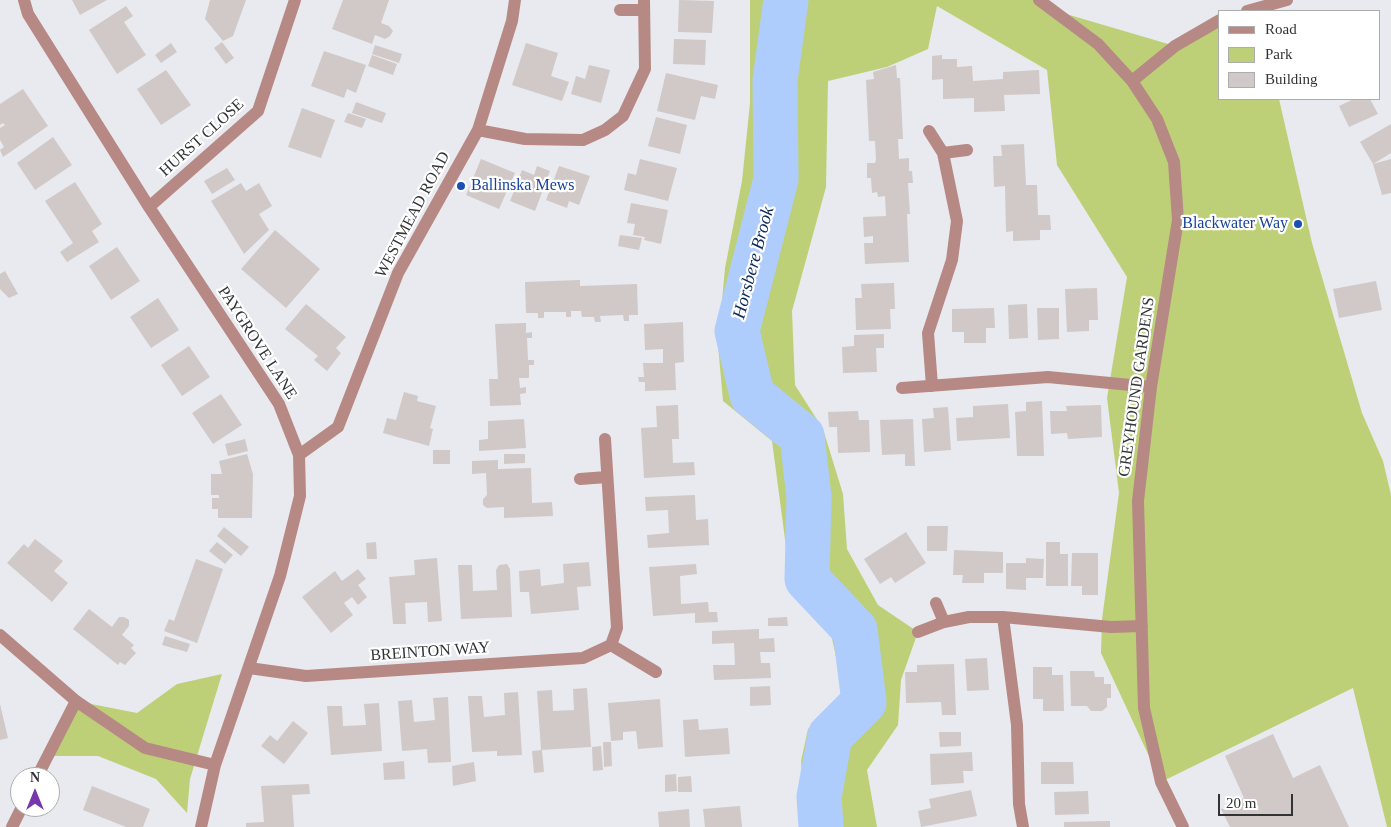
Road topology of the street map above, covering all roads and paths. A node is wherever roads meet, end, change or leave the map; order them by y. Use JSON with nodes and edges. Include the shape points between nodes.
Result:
{"nodes":[{"id":1,"x":24,"y":0,"type":"edge"},
{"id":2,"x":295,"y":0,"type":"edge"},
{"id":3,"x":515,"y":0,"type":"edge"},
{"id":4,"x":1039,"y":0,"type":"edge"},
{"id":5,"x":1287,"y":0,"type":"edge"},
{"id":6,"x":644,"y":5,"type":"edge"},
{"id":7,"x":1254,"y":6,"type":"edge"},
{"id":8,"x":620,"y":10,"type":"dead end"},
{"id":9,"x":1218,"y":21,"type":"edge"},
{"id":10,"x":1132,"y":81,"type":"junction"},
{"id":11,"x":478,"y":130,"type":"junction"},
{"id":12,"x":929,"y":131,"type":"dead end"},
{"id":13,"x":967,"y":150,"type":"dead end"},
{"id":14,"x":943,"y":153,"type":"junction"},
{"id":15,"x":149,"y":207,"type":"junction"},
{"id":16,"x":932,"y":386,"type":"junction"},
{"id":17,"x":1151,"y":387,"type":"junction"},
{"id":18,"x":902,"y":388,"type":"dead end"},
{"id":19,"x":605,"y":440,"type":"dead end"},
{"id":20,"x":299,"y":455,"type":"junction"},
{"id":21,"x":607,"y":477,"type":"junction"},
{"id":22,"x":580,"y":479,"type":"dead end"},
{"id":23,"x":936,"y":602,"type":"dead end"},
{"id":24,"x":1003,"y":617,"type":"junction"},
{"id":25,"x":944,"y":622,"type":"junction"},
{"id":26,"x":1142,"y":626,"type":"junction"},
{"id":27,"x":918,"y":632,"type":"dead end"},
{"id":28,"x":0,"y":635,"type":"edge"},
{"id":29,"x":611,"y":645,"type":"junction"},
{"id":30,"x":249,"y":668,"type":"junction"},
{"id":31,"x":656,"y":672,"type":"dead end"},
{"id":32,"x":76,"y":701,"type":"junction"},
{"id":33,"x":215,"y":765,"type":"junction"},
{"id":34,"x":42,"y":767,"type":"edge"},
{"id":35,"x":202,"y":827,"type":"edge"},
{"id":36,"x":1023,"y":827,"type":"edge"},
{"id":37,"x":1183,"y":827,"type":"edge"}],
"edges":[{"from":1,"to":15,"type":"street","name":"PAYGROVE LANE","via":[[34,22]]},
{"from":2,"to":15,"type":"street","name":"HURST CLOSE","via":[[258,111]]},
{"from":3,"to":11,"type":"street","name":"WESTMEAD ROAD","via":[[512,21]]},
{"from":4,"to":10,"type":"street","name":"GREYHOUND GARDENS","via":[[1098,44]]},
{"from":5,"to":7,"type":"street"},
{"from":6,"to":8,"type":"street"},
{"from":6,"to":11,"type":"street","via":[[645,69],[623,116],[605,130],[583,140],[525,140]]},
{"from":9,"to":10,"type":"street","via":[[1175,46]]},
{"from":10,"to":17,"type":"street","name":"GREYHOUND GARDENS","via":[[1157,119],[1174,162],[1178,220]]},
{"from":11,"to":20,"type":"street","name":"WESTMEAD ROAD","via":[[398,273],[338,427]]},
{"from":12,"to":14,"type":"street"},
{"from":13,"to":14,"type":"street"},
{"from":14,"to":16,"type":"street","via":[[957,221],[952,260],[928,333]]},
{"from":15,"to":20,"type":"street","name":"PAYGROVE LANE","via":[[279,404]]},
{"from":16,"to":17,"type":"street","via":[[1048,377]]},
{"from":16,"to":18,"type":"street"},
{"from":17,"to":26,"type":"street","name":"GREYHOUND GARDENS","via":[[1138,501]]},
{"from":19,"to":21,"type":"street"},
{"from":20,"to":30,"type":"street","name":"PAYGROVE LANE","via":[[300,496],[280,576]]},
{"from":21,"to":22,"type":"street"},
{"from":21,"to":29,"type":"street","via":[[617,628]]},
{"from":23,"to":25,"type":"street"},
{"from":24,"to":25,"type":"street","via":[[969,617]]},
{"from":24,"to":26,"type":"street","via":[[1112,627]]},
{"from":24,"to":36,"type":"street","via":[[1017,725],[1019,804]]},
{"from":25,"to":27,"type":"street"},
{"from":26,"to":37,"type":"street","name":"GREYHOUND GARDENS","via":[[1144,708],[1161,782]]},
{"from":28,"to":32,"type":"street"},
{"from":29,"to":30,"type":"street","name":"BREINTON WAY","via":[[583,658],[306,676]]},
{"from":29,"to":31,"type":"street"},
{"from":30,"to":33,"type":"street","name":"PAYGROVE LANE"},
{"from":32,"to":33,"type":"street","via":[[145,748]]},
{"from":32,"to":34,"type":"street"},
{"from":33,"to":35,"type":"street","name":"PAYGROVE LANE"}]}
